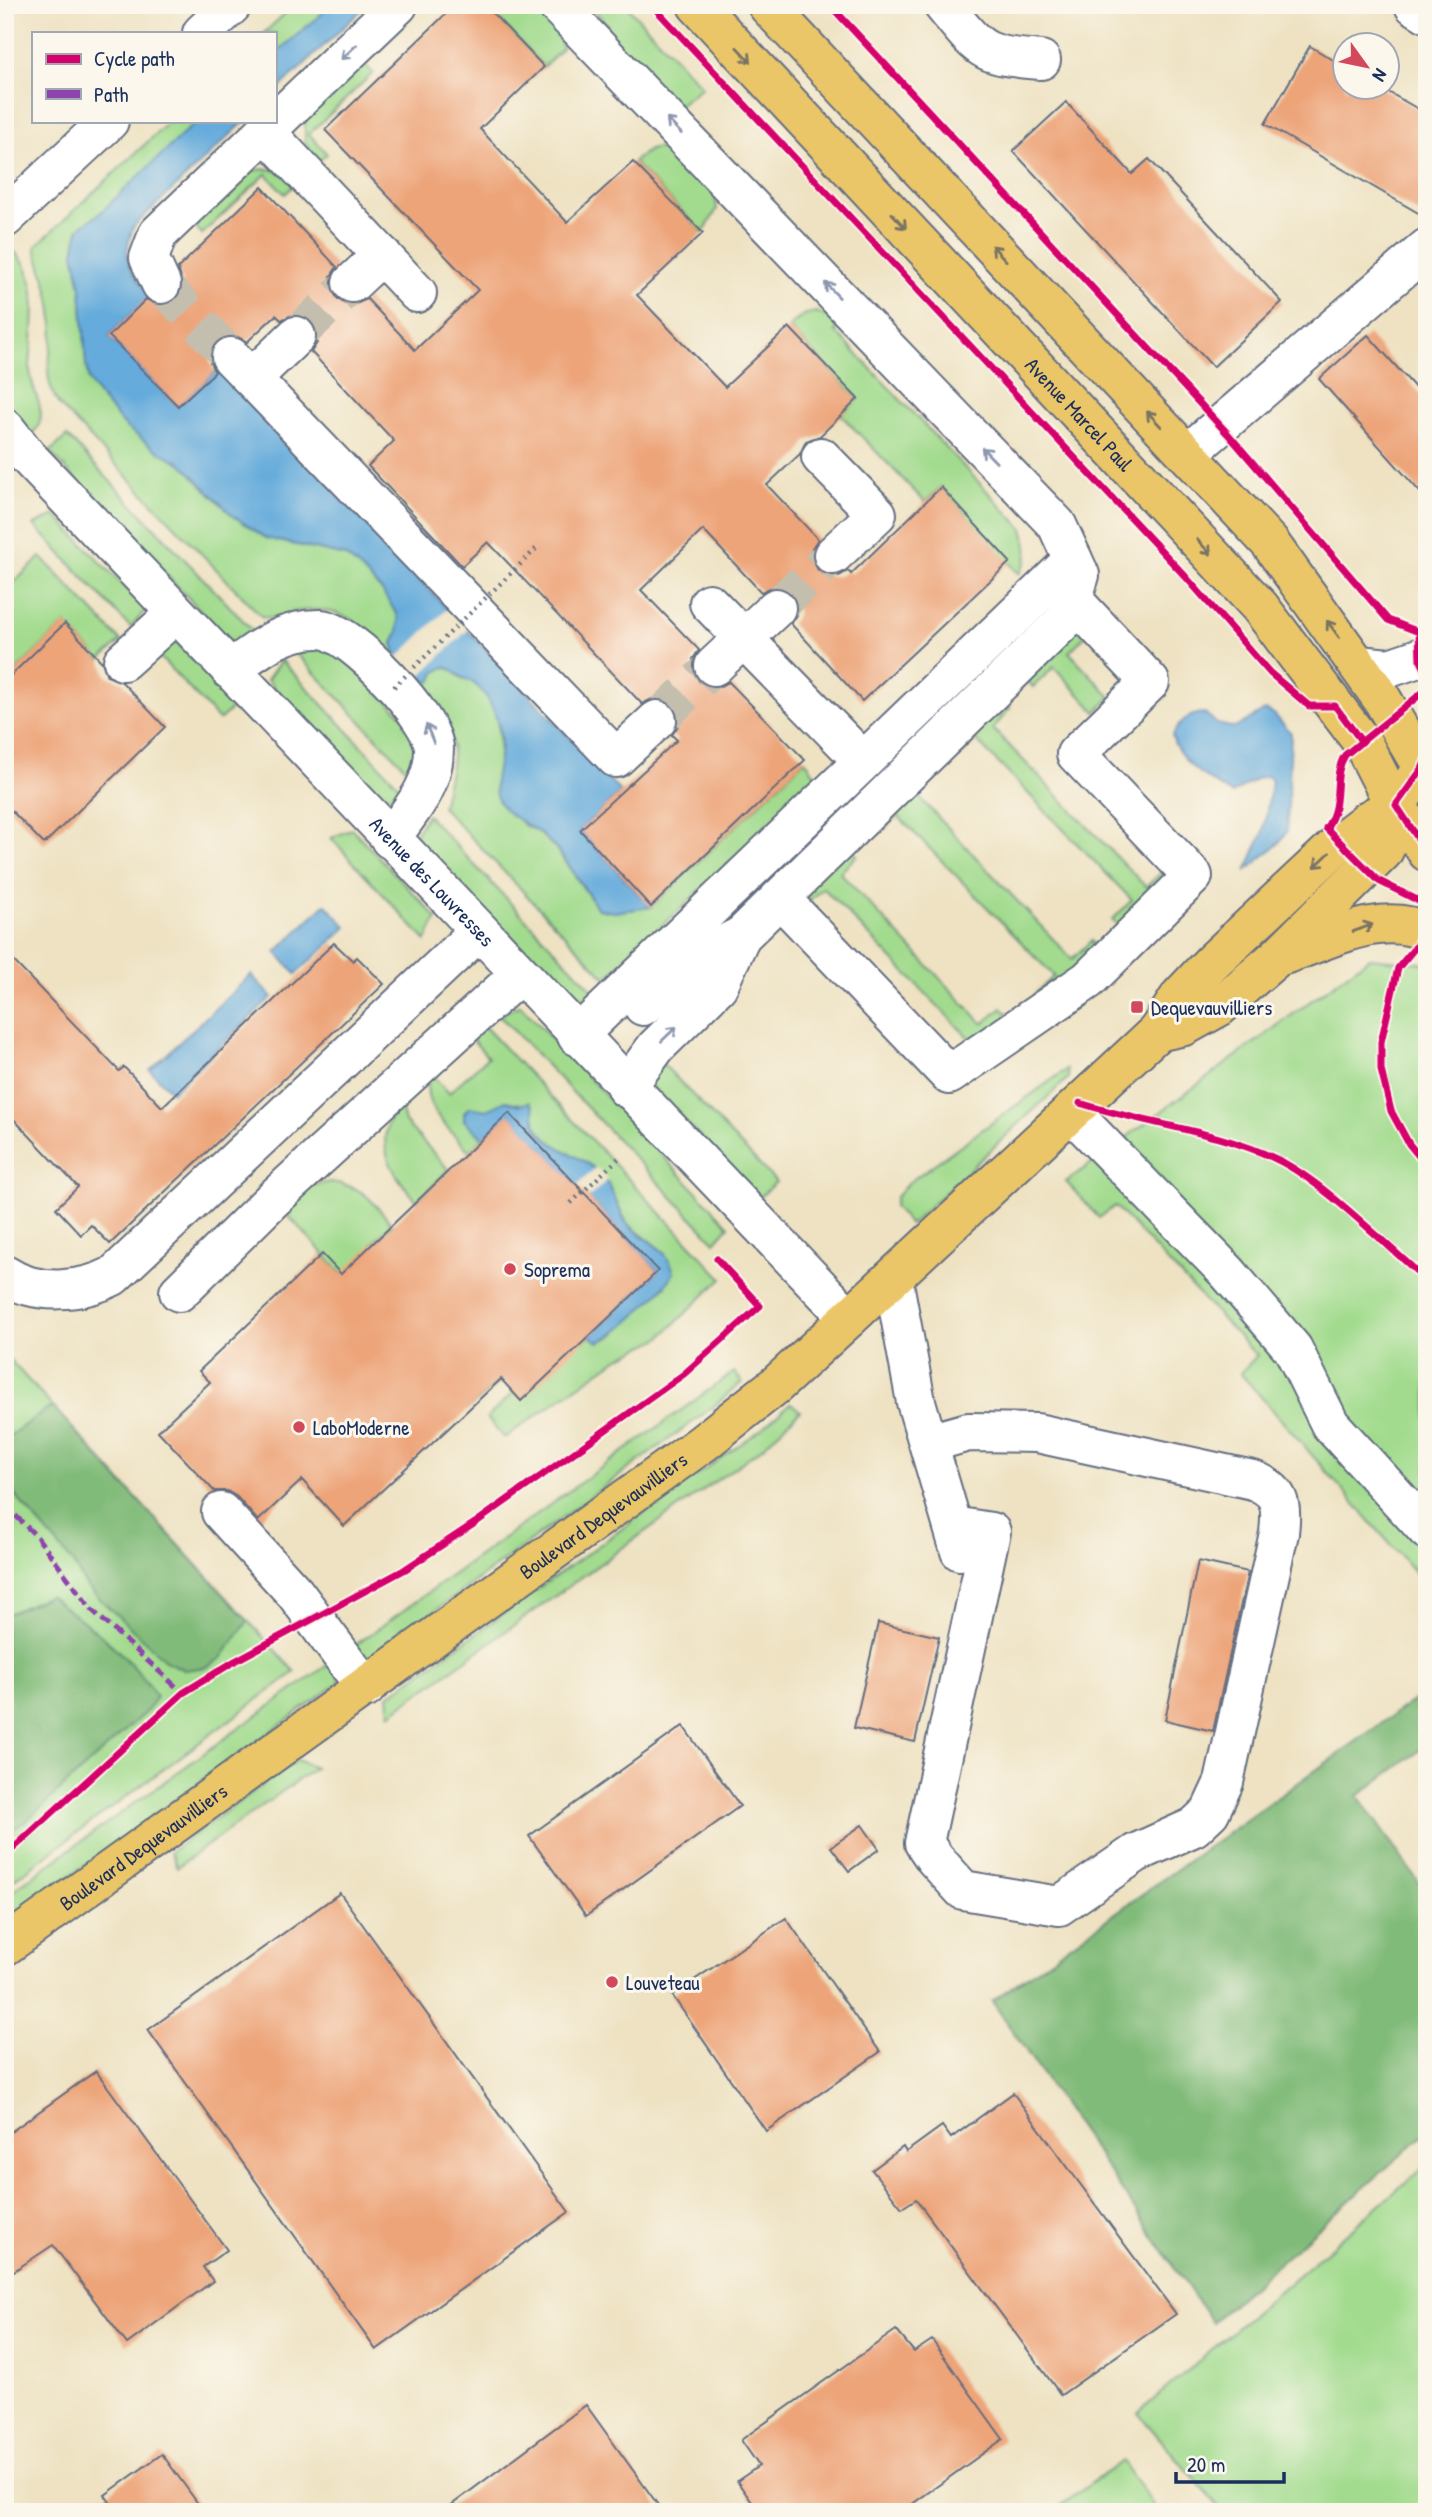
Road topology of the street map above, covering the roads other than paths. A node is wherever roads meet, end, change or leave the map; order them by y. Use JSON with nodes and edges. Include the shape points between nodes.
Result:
{"nodes":[{"id":1,"x":232,"y":5,"type":"edge"},
{"id":2,"x":398,"y":5,"type":"edge"},
{"id":3,"x":557,"y":5,"type":"edge"},
{"id":4,"x":698,"y":5,"type":"edge"},
{"id":5,"x":943,"y":5,"type":"edge"},
{"id":6,"x":1415,"y":5,"type":"edge"},
{"id":7,"x":779,"y":9,"type":"edge"},
{"id":8,"x":1427,"y":13,"type":"edge"},
{"id":9,"x":203,"y":32,"type":"edge"},
{"id":10,"x":1041,"y":60,"type":"dead end"},
{"id":11,"x":276,"y":121,"type":"edge"},
{"id":12,"x":108,"y":122,"type":"edge"},
{"id":13,"x":274,"y":122,"type":"edge"},
{"id":14,"x":265,"y":131,"type":"junction"},
{"id":15,"x":5,"y":218,"type":"edge"},
{"id":16,"x":1427,"y":248,"type":"edge"},
{"id":17,"x":382,"y":255,"type":"junction"},
{"id":18,"x":352,"y":283,"type":"tunnel mouth"},
{"id":19,"x":161,"y":284,"type":"tunnel mouth"},
{"id":20,"x":417,"y":293,"type":"dead end"},
{"id":21,"x":296,"y":336,"type":"tunnel mouth"},
{"id":22,"x":9,"y":436,"type":"edge"},
{"id":23,"x":1187,"y":454,"type":"junction"},
{"id":24,"x":821,"y":457,"type":"dead end"},
{"id":25,"x":833,"y":555,"type":"tunnel mouth"},
{"id":26,"x":1073,"y":560,"type":"junction"},
{"id":27,"x":1072,"y":600,"type":"junction"},
{"id":28,"x":709,"y":603,"type":"dead end"},
{"id":29,"x":776,"y":608,"type":"tunnel mouth"},
{"id":30,"x":176,"y":613,"type":"junction"},
{"id":31,"x":744,"y":638,"type":"junction"},
{"id":32,"x":1427,"y":655,"type":"edge"},
{"id":33,"x":123,"y":661,"type":"dead end"},
{"id":34,"x":1359,"y":665,"type":"junction"},
{"id":35,"x":714,"y":666,"type":"tunnel mouth"},
{"id":36,"x":230,"y":670,"type":"junction"},
{"id":37,"x":657,"y":720,"type":"tunnel mouth"},
{"id":38,"x":863,"y":761,"type":"junction"},
{"id":39,"x":1425,"y":768,"type":"edge"},
{"id":40,"x":1396,"y":805,"type":"junction"},
{"id":41,"x":390,"y":839,"type":"junction"},
{"id":42,"x":1427,"y":852,"type":"edge"},
{"id":43,"x":780,"y":898,"type":"junction"},
{"id":44,"x":478,"y":932,"type":"junction"},
{"id":45,"x":1427,"y":932,"type":"edge"},
{"id":46,"x":741,"y":936,"type":"junction"},
{"id":47,"x":1276,"y":958,"type":"junction"},
{"id":48,"x":519,"y":975,"type":"junction"},
{"id":49,"x":1157,"y":1032,"type":"junction"},
{"id":50,"x":582,"y":1042,"type":"junction"},
{"id":51,"x":626,"y":1088,"type":"junction"},
{"id":52,"x":1071,"y":1111,"type":"junction"},
{"id":53,"x":5,"y":1275,"type":"edge"},
{"id":54,"x":893,"y":1278,"type":"junction"},
{"id":55,"x":179,"y":1292,"type":"dead end"},
{"id":56,"x":849,"y":1318,"type":"junction"},
{"id":57,"x":929,"y":1443,"type":"junction"},
{"id":58,"x":222,"y":1512,"type":"dead end"},
{"id":59,"x":1427,"y":1530,"type":"edge"},
{"id":60,"x":366,"y":1688,"type":"junction"},
{"id":61,"x":5,"y":1946,"type":"edge"}],
"edges":[{"from":1,"to":9,"type":"street"},
{"from":2,"to":11,"type":"street","one_way":true},
{"from":26,"to":3,"type":"street","one_way":true,"via":[[1057,525]]},
{"from":4,"to":40,"type":"main road","name":"Avenue Marcel Paul","one_way":true,"via":[[1260,607],[1362,742]]},
{"from":5,"to":10,"type":"street","via":[[976,45],[996,56]]},
{"from":6,"to":8,"type":"street"},
{"from":23,"to":7,"type":"main road","one_way":true},
{"from":12,"to":15,"type":"street"},
{"from":13,"to":14,"type":"street","one_way":true},
{"from":14,"to":17,"type":"street"},
{"from":14,"to":19,"type":"street","via":[[158,234],[149,258]]},
{"from":16,"to":23,"type":"street"},
{"from":17,"to":18,"type":"street"},
{"from":17,"to":20,"type":"street"},
{"from":21,"to":37,"type":"street","via":[[242,368],[616,758]]},
{"from":22,"to":30,"type":"street","name":"Avenue des Louvresses"},
{"from":34,"to":23,"type":"main road","one_way":true,"via":[[1270,543]]},
{"from":24,"to":25,"type":"street","via":[[877,514]]},
{"from":26,"to":27,"type":"street","via":[[1080,575]]},
{"from":26,"to":38,"type":"street"},
{"from":27,"to":43,"type":"street","via":[[1067,618]]},
{"from":27,"to":43,"type":"street","via":[[1150,682],[1076,754],[1193,876],[1088,980],[949,1075]]},
{"from":28,"to":31,"type":"street"},
{"from":29,"to":31,"type":"street"},
{"from":30,"to":33,"type":"street"},
{"from":30,"to":36,"type":"street","name":"Avenue des Louvresses"},
{"from":31,"to":35,"type":"street"},
{"from":31,"to":38,"type":"street"},
{"from":32,"to":34,"type":"street","via":[[1389,668]]},
{"from":34,"to":39,"type":"main road"},
{"from":36,"to":41,"type":"street","name":"Avenue des Louvresses"},
{"from":41,"to":36,"type":"street","one_way":true,"via":[[427,789],[435,747],[423,719],[394,687],[352,643],[331,630],[280,636]]},
{"from":38,"to":50,"type":"street"},
{"from":39,"to":40,"type":"main road"},
{"from":40,"to":42,"type":"main road","name":"Avenue Marcel Paul"},
{"from":40,"to":47,"type":"main road","name":"Boulevard Dequevauvilliers","via":[[1392,834],[1383,852]]},
{"from":40,"to":49,"type":"main road","name":"Boulevard Dequevauvilliers","one_way":true,"via":[[1341,841],[1212,962],[1180,996]]},
{"from":41,"to":44,"type":"street","name":"Avenue des Louvresses"},
{"from":43,"to":46,"type":"street"},
{"from":44,"to":48,"type":"street","name":"Avenue des Louvresses"},
{"from":44,"to":53,"type":"street","via":[[113,1276],[96,1285],[59,1289]]},
{"from":47,"to":45,"type":"main road","name":"Boulevard Dequevauvilliers","one_way":true,"via":[[1369,925],[1403,924]]},
{"from":46,"to":50,"type":"street","via":[[698,958],[629,1018]]},
{"from":51,"to":46,"type":"street","one_way":true,"via":[[656,1047],[718,986]]},
{"from":47,"to":49,"type":"main road","name":"Boulevard Dequevauvilliers","via":[[1219,1007],[1185,1026]]},
{"from":48,"to":50,"type":"street","name":"Avenue des Louvresses"},
{"from":48,"to":55,"type":"street","via":[[272,1200]]},
{"from":49,"to":52,"type":"main road","name":"Boulevard Dequevauvilliers"},
{"from":50,"to":51,"type":"street","name":"Avenue des Louvresses"},
{"from":51,"to":56,"type":"street","name":"Avenue des Louvresses"},
{"from":52,"to":54,"type":"main road","name":"Boulevard Dequevauvilliers"},
{"from":52,"to":59,"type":"street","via":[[1228,1273],[1293,1349],[1330,1424]]},
{"from":54,"to":56,"type":"main road","name":"Boulevard Dequevauvilliers"},
{"from":54,"to":57,"type":"street","via":[[916,1402]]},
{"from":56,"to":60,"type":"main road","name":"Boulevard Dequevauvilliers","via":[[703,1443]]},
{"from":57,"to":57,"type":"street","via":[[968,1432],[1037,1433],[1253,1479],[1269,1486],[1278,1498],[1279,1533],[1224,1782],[1210,1812],[1194,1826],[1136,1853],[1059,1906],[964,1890],[924,1843],[991,1532],[953,1526]]},
{"from":58,"to":60,"type":"street","via":[[295,1593]]},
{"from":60,"to":61,"type":"main road","name":"Boulevard Dequevauvilliers"}]}
